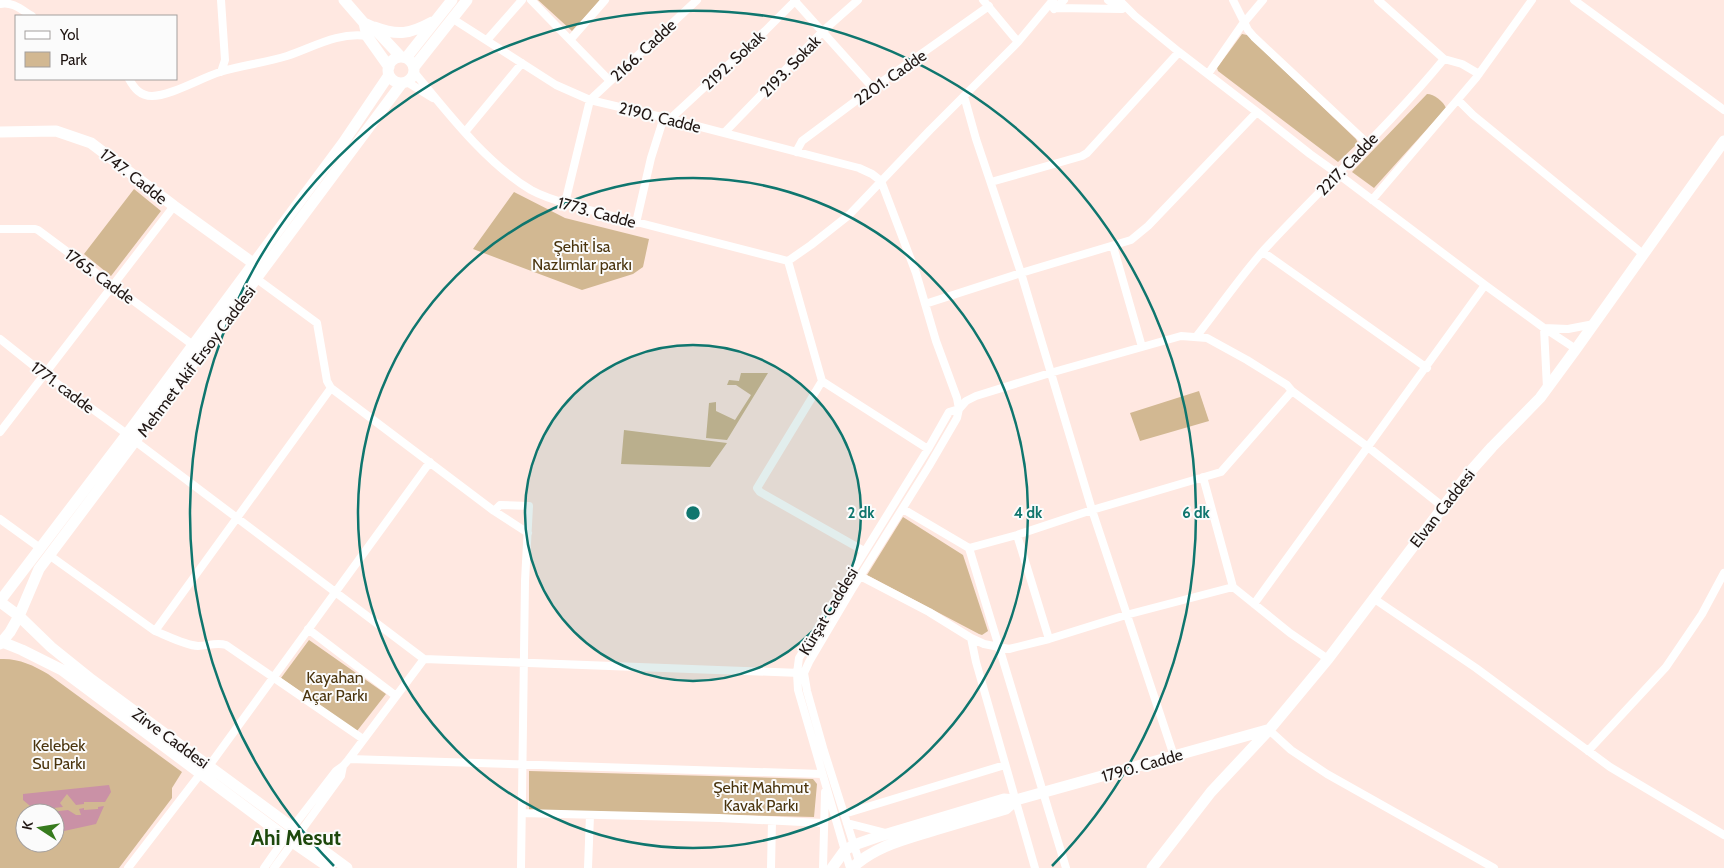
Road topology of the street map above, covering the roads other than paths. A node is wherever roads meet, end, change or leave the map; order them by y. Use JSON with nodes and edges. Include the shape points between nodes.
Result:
{"nodes":[{"id":1,"x":25,"y":0,"type":"edge"},
{"id":2,"x":221,"y":0,"type":"edge"},
{"id":3,"x":344,"y":0,"type":"edge"},
{"id":4,"x":452,"y":0,"type":"edge"},
{"id":5,"x":467,"y":0,"type":"edge"},
{"id":6,"x":522,"y":0,"type":"edge"},
{"id":7,"x":531,"y":0,"type":"edge"},
{"id":8,"x":605,"y":0,"type":"edge"},
{"id":9,"x":697,"y":0,"type":"edge"},
{"id":10,"x":795,"y":0,"type":"edge"},
{"id":11,"x":858,"y":0,"type":"edge"},
{"id":12,"x":1053,"y":0,"type":"edge"},
{"id":13,"x":1064,"y":0,"type":"edge"},
{"id":14,"x":1108,"y":0,"type":"edge"},
{"id":15,"x":1119,"y":0,"type":"edge"},
{"id":16,"x":1233,"y":0,"type":"edge"},
{"id":17,"x":1263,"y":0,"type":"edge"},
{"id":18,"x":1378,"y":0,"type":"edge"},
{"id":19,"x":1532,"y":0,"type":"edge"},
{"id":20,"x":1574,"y":0,"type":"edge"},
{"id":21,"x":986,"y":3,"type":"edge"},
{"id":22,"x":0,"y":4,"type":"edge"},
{"id":23,"x":20,"y":8,"type":"junction"},
{"id":24,"x":1056,"y":8,"type":"junction"},
{"id":25,"x":1122,"y":9,"type":"junction"},
{"id":26,"x":30,"y":15,"type":"edge"},
{"id":27,"x":1135,"y":16,"type":"junction"},
{"id":28,"x":453,"y":19,"type":"junction"},
{"id":29,"x":436,"y":20,"type":"junction"},
{"id":30,"x":1038,"y":20,"type":"junction"},
{"id":31,"x":1244,"y":22,"type":"junction"},
{"id":32,"x":368,"y":28,"type":"junction"},
{"id":33,"x":823,"y":31,"type":"junction"},
{"id":34,"x":487,"y":40,"type":"junction"},
{"id":35,"x":570,"y":40,"type":"junction"},
{"id":36,"x":1018,"y":42,"type":"junction"},
{"id":37,"x":1179,"y":52,"type":"junction"},
{"id":38,"x":403,"y":57,"type":"junction"},
{"id":39,"x":1444,"y":58,"type":"junction"},
{"id":40,"x":522,"y":63,"type":"junction"},
{"id":41,"x":414,"y":69,"type":"junction"},
{"id":42,"x":389,"y":71,"type":"junction"},
{"id":43,"x":221,"y":72,"type":"junction"},
{"id":44,"x":1208,"y":74,"type":"junction"},
{"id":45,"x":1478,"y":74,"type":"junction"},
{"id":46,"x":130,"y":80,"type":"edge"},
{"id":47,"x":610,"y":80,"type":"junction"},
{"id":48,"x":405,"y":82,"type":"junction"},
{"id":49,"x":873,"y":88,"type":"junction"},
{"id":50,"x":964,"y":96,"type":"junction"},
{"id":51,"x":590,"y":100,"type":"junction"},
{"id":52,"x":1458,"y":100,"type":"junction"},
{"id":53,"x":439,"y":102,"type":"junction"},
{"id":54,"x":1724,"y":110,"type":"edge"},
{"id":55,"x":1257,"y":112,"type":"junction"},
{"id":56,"x":667,"y":118,"type":"junction"},
{"id":57,"x":0,"y":132,"type":"edge"},
{"id":58,"x":465,"y":132,"type":"junction"},
{"id":59,"x":724,"y":133,"type":"junction"},
{"id":60,"x":1724,"y":141,"type":"edge"},
{"id":61,"x":1367,"y":143,"type":"junction"},
{"id":62,"x":796,"y":152,"type":"junction"},
{"id":63,"x":1338,"y":174,"type":"junction"},
{"id":64,"x":881,"y":180,"type":"junction"},
{"id":65,"x":991,"y":182,"type":"junction"},
{"id":66,"x":1372,"y":200,"type":"junction"},
{"id":67,"x":565,"y":203,"type":"junction"},
{"id":68,"x":174,"y":206,"type":"junction"},
{"id":69,"x":636,"y":223,"type":"junction"},
{"id":70,"x":0,"y":230,"type":"edge"},
{"id":71,"x":1113,"y":246,"type":"junction"},
{"id":72,"x":1263,"y":252,"type":"junction"},
{"id":73,"x":1643,"y":254,"type":"junction"},
{"id":74,"x":788,"y":261,"type":"junction"},
{"id":75,"x":253,"y":263,"type":"junction"},
{"id":76,"x":1021,"y":273,"type":"junction"},
{"id":77,"x":257,"y":279,"type":"junction"},
{"id":78,"x":112,"y":284,"type":"junction"},
{"id":79,"x":1485,"y":286,"type":"junction"},
{"id":80,"x":925,"y":304,"type":"junction"},
{"id":81,"x":1594,"y":324,"type":"junction"},
{"id":82,"x":1544,"y":328,"type":"junction"},
{"id":83,"x":1196,"y":337,"type":"junction"},
{"id":84,"x":0,"y":339,"type":"edge"},
{"id":85,"x":193,"y":345,"type":"junction"},
{"id":86,"x":1142,"y":347,"type":"junction"},
{"id":87,"x":1576,"y":349,"type":"junction"},
{"id":88,"x":1427,"y":368,"type":"junction"},
{"id":89,"x":1050,"y":373,"type":"junction"},
{"id":90,"x":44,"y":374,"type":"junction"},
{"id":91,"x":822,"y":381,"type":"junction"},
{"id":92,"x":331,"y":388,"type":"junction"},
{"id":93,"x":1547,"y":388,"type":"junction"},
{"id":94,"x":1292,"y":391,"type":"junction"},
{"id":95,"x":959,"y":409,"type":"junction"},
{"id":96,"x":0,"y":432,"type":"edge"},
{"id":97,"x":131,"y":438,"type":"junction"},
{"id":98,"x":1368,"y":446,"type":"junction"},
{"id":99,"x":928,"y":449,"type":"junction"},
{"id":100,"x":430,"y":462,"type":"junction"},
{"id":101,"x":1203,"y":478,"type":"junction"},
{"id":102,"x":1442,"y":506,"type":"junction"},
{"id":103,"x":903,"y":509,"type":"junction"},
{"id":104,"x":494,"y":510,"type":"junction"},
{"id":105,"x":1092,"y":510,"type":"junction"},
{"id":106,"x":238,"y":517,"type":"junction"},
{"id":107,"x":0,"y":520,"type":"edge"},
{"id":108,"x":528,"y":532,"type":"junction"},
{"id":109,"x":1016,"y":535,"type":"junction"},
{"id":110,"x":969,"y":548,"type":"junction"},
{"id":111,"x":864,"y":551,"type":"junction"},
{"id":112,"x":45,"y":552,"type":"junction"},
{"id":113,"x":1724,"y":573,"type":"edge"},
{"id":114,"x":860,"y":576,"type":"junction"},
{"id":115,"x":1233,"y":586,"type":"junction"},
{"id":116,"x":336,"y":591,"type":"junction"},
{"id":117,"x":1373,"y":598,"type":"junction"},
{"id":118,"x":0,"y":601,"type":"edge"},
{"id":119,"x":1254,"y":604,"type":"junction"},
{"id":120,"x":1126,"y":615,"type":"junction"},
{"id":121,"x":19,"y":616,"type":"junction"},
{"id":122,"x":308,"y":629,"type":"junction"},
{"id":123,"x":155,"y":631,"type":"junction"},
{"id":124,"x":971,"y":638,"type":"junction"},
{"id":125,"x":1048,"y":639,"type":"junction"},
{"id":126,"x":1,"y":643,"type":"edge"},
{"id":127,"x":998,"y":648,"type":"junction"},
{"id":128,"x":424,"y":659,"type":"junction"},
{"id":129,"x":1328,"y":659,"type":"junction"},
{"id":130,"x":524,"y":664,"type":"junction"},
{"id":131,"x":801,"y":673,"type":"junction"},
{"id":132,"x":273,"y":677,"type":"junction"},
{"id":133,"x":396,"y":696,"type":"junction"},
{"id":134,"x":1269,"y":730,"type":"junction"},
{"id":135,"x":363,"y":739,"type":"junction"},
{"id":136,"x":1588,"y":751,"type":"junction"},
{"id":137,"x":1174,"y":756,"type":"junction"},
{"id":138,"x":349,"y":759,"type":"junction"},
{"id":139,"x":522,"y":765,"type":"junction"},
{"id":140,"x":1005,"y":765,"type":"junction"},
{"id":141,"x":205,"y":769,"type":"junction"},
{"id":142,"x":822,"y":774,"type":"junction"},
{"id":143,"x":826,"y":788,"type":"junction"},
{"id":144,"x":1043,"y":793,"type":"junction"},
{"id":145,"x":1016,"y":800,"type":"junction"},
{"id":146,"x":522,"y":813,"type":"junction"},
{"id":147,"x":844,"y":814,"type":"junction"},
{"id":148,"x":590,"y":815,"type":"junction"},
{"id":149,"x":772,"y":821,"type":"junction"},
{"id":150,"x":823,"y":823,"type":"junction"},
{"id":151,"x":847,"y":823,"type":"junction"},
{"id":152,"x":888,"y":834,"type":"junction"},
{"id":153,"x":1724,"y":835,"type":"edge"},
{"id":154,"x":293,"y":836,"type":"junction"},
{"id":155,"x":849,"y":848,"type":"junction"},
{"id":156,"x":1480,"y":864,"type":"edge"},
{"id":157,"x":853,"y":866,"type":"edge"},
{"id":158,"x":128,"y":868,"type":"edge"},
{"id":159,"x":264,"y":868,"type":"edge"},
{"id":160,"x":274,"y":868,"type":"edge"},
{"id":161,"x":330,"y":868,"type":"edge"},
{"id":162,"x":348,"y":868,"type":"edge"},
{"id":163,"x":521,"y":868,"type":"edge"},
{"id":164,"x":588,"y":868,"type":"edge"},
{"id":165,"x":771,"y":868,"type":"edge"},
{"id":166,"x":823,"y":868,"type":"edge"},
{"id":167,"x":832,"y":868,"type":"edge"},
{"id":168,"x":1035,"y":868,"type":"edge"},
{"id":169,"x":1066,"y":868,"type":"edge"},
{"id":170,"x":1152,"y":868,"type":"edge"},
{"id":171,"x":1494,"y":868,"type":"edge"}],
"edges":[{"from":1,"to":23,"type":"street"},
{"from":2,"to":43,"type":"street","via":[[224,60]]},
{"from":3,"to":32,"type":"street"},
{"from":4,"to":29,"type":"street"},
{"from":5,"to":28,"type":"street"},
{"from":6,"to":34,"type":"street"},
{"from":7,"to":35,"type":"street"},
{"from":8,"to":35,"type":"street"},
{"from":9,"to":47,"type":"street","name":"2166. Cadde"},
{"from":10,"to":33,"type":"street"},
{"from":10,"to":56,"type":"street","name":"2192. Sokak"},
{"from":11,"to":33,"type":"street","name":"2193. Sokak"},
{"from":12,"to":30,"type":"street"},
{"from":13,"to":24,"type":"street"},
{"from":14,"to":25,"type":"street"},
{"from":15,"to":27,"type":"street"},
{"from":16,"to":31,"type":"street"},
{"from":17,"to":31,"type":"street"},
{"from":18,"to":39,"type":"street"},
{"from":19,"to":45,"type":"street"},
{"from":20,"to":54,"type":"street"},
{"from":21,"to":36,"type":"street"},
{"from":21,"to":49,"type":"street","name":"2201. Cadde"},
{"from":22,"to":23,"type":"street"},
{"from":23,"to":26,"type":"street"},
{"from":24,"to":25,"type":"street"},
{"from":24,"to":30,"type":"street"},
{"from":25,"to":27,"type":"street"},
{"from":27,"to":37,"type":"street"},
{"from":28,"to":34,"type":"street","name":"2190. Cadde"},
{"from":28,"to":41,"type":"street"},
{"from":29,"to":32,"type":"street","via":[[410,32]]},
{"from":29,"to":38,"type":"street"},
{"from":30,"to":36,"type":"street"},
{"from":31,"to":44,"type":"street"},
{"from":31,"to":61,"type":"street","via":[[1254,37]]},
{"from":32,"to":38,"type":"street"},
{"from":32,"to":42,"type":"street"},
{"from":32,"to":43,"type":"street","via":[[287,56]]},
{"from":33,"to":49,"type":"street"},
{"from":33,"to":59,"type":"street","name":"2193. Sokak"},
{"from":34,"to":40,"type":"street","name":"2190. Cadde"},
{"from":35,"to":47,"type":"street"},
{"from":36,"to":50,"type":"street"},
{"from":37,"to":44,"type":"street"},
{"from":37,"to":65,"type":"street","via":[[1086,153]]},
{"from":38,"to":41,"type":"street","via":[[412,63]]},
{"from":38,"to":42,"type":"street","via":[[393,60]]},
{"from":39,"to":45,"type":"street"},
{"from":39,"to":61,"type":"street","name":"2217. Cadde"},
{"from":40,"to":51,"type":"street","name":"2190. Cadde","via":[[556,85]]},
{"from":40,"to":58,"type":"street"},
{"from":41,"to":48,"type":"street","via":[[413,76]]},
{"from":41,"to":53,"type":"street","name":"1773. Cadde"},
{"from":42,"to":48,"type":"street","via":[[395,81]]},
{"from":42,"to":75,"type":"street","name":"Mehmet Akif Ersoy Caddesi","via":[[343,143]]},
{"from":43,"to":46,"type":"street","via":[[152,96],[141,94]]},
{"from":44,"to":55,"type":"street"},
{"from":45,"to":52,"type":"street"},
{"from":47,"to":51,"type":"street","name":"2166. Cadde"},
{"from":48,"to":53,"type":"street"},
{"from":48,"to":77,"type":"street","name":"Mehmet Akif Ersoy Caddesi"},
{"from":49,"to":62,"type":"street","name":"2201. Cadde","via":[[802,141]]},
{"from":50,"to":64,"type":"street"},
{"from":50,"to":65,"type":"street"},
{"from":51,"to":56,"type":"street","name":"2190. Cadde"},
{"from":51,"to":67,"type":"street"},
{"from":52,"to":66,"type":"street"},
{"from":52,"to":73,"type":"street"},
{"from":53,"to":58,"type":"street","name":"1773. Cadde"},
{"from":55,"to":63,"type":"street"},
{"from":55,"to":71,"type":"street","via":[[1140,234]]},
{"from":56,"to":59,"type":"street","name":"2190. Cadde"},
{"from":56,"to":69,"type":"street","via":[[651,158]]},
{"from":57,"to":68,"type":"street","name":"1747. Cadde","via":[[56,131],[91,142]]},
{"from":58,"to":67,"type":"street","name":"1773. Cadde","via":[[503,169],[531,190]]},
{"from":59,"to":62,"type":"street","name":"2190. Cadde"},
{"from":60,"to":73,"type":"street","name":"Elvan Caddesi"},
{"from":61,"to":63,"type":"street","name":"2217. Cadde"},
{"from":62,"to":64,"type":"street","name":"2190. Cadde","via":[[859,168]]},
{"from":63,"to":66,"type":"street"},
{"from":63,"to":72,"type":"street","name":"2217. Cadde"},
{"from":64,"to":74,"type":"street","via":[[849,215]]},
{"from":64,"to":80,"type":"street"},
{"from":65,"to":76,"type":"street"},
{"from":66,"to":79,"type":"street"},
{"from":67,"to":69,"type":"street","name":"1773. Cadde"},
{"from":68,"to":75,"type":"street","name":"1747. Cadde"},
{"from":68,"to":78,"type":"street"},
{"from":69,"to":74,"type":"street","name":"1773. Cadde"},
{"from":70,"to":78,"type":"street","name":"1765. Cadde","via":[[38,230]]},
{"from":71,"to":76,"type":"street"},
{"from":71,"to":86,"type":"street"},
{"from":72,"to":83,"type":"street","name":"2217. Cadde"},
{"from":72,"to":88,"type":"street"},
{"from":73,"to":81,"type":"street","name":"Elvan Caddesi"},
{"from":74,"to":91,"type":"street"},
{"from":75,"to":85,"type":"street","name":"Mehmet Akif Ersoy Caddesi"},
{"from":76,"to":80,"type":"street"},
{"from":76,"to":89,"type":"street"},
{"from":77,"to":92,"type":"street","via":[[317,322]]},
{"from":77,"to":97,"type":"street","name":"Mehmet Akif Ersoy Caddesi"},
{"from":78,"to":85,"type":"street","name":"1765. Cadde"},
{"from":78,"to":90,"type":"street"},
{"from":79,"to":82,"type":"street"},
{"from":79,"to":88,"type":"street"},
{"from":80,"to":95,"type":"street"},
{"from":81,"to":82,"type":"street","via":[[1568,329]]},
{"from":81,"to":87,"type":"street","name":"Elvan Caddesi"},
{"from":82,"to":87,"type":"street"},
{"from":82,"to":93,"type":"street"},
{"from":83,"to":86,"type":"street","via":[[1181,336]]},
{"from":83,"to":94,"type":"street","via":[[1207,338],[1247,360]]},
{"from":84,"to":90,"type":"street","name":"1771. cadde"},
{"from":85,"to":97,"type":"street","name":"Mehmet Akif Ersoy Caddesi"},
{"from":86,"to":89,"type":"street"},
{"from":87,"to":93,"type":"street","name":"Elvan Caddesi"},
{"from":88,"to":98,"type":"street"},
{"from":89,"to":95,"type":"street","via":[[976,396]]},
{"from":89,"to":105,"type":"street"},
{"from":90,"to":96,"type":"street"},
{"from":90,"to":97,"type":"street","name":"1771. cadde"},
{"from":91,"to":99,"type":"street"},
{"from":91,"to":111,"type":"street","via":[[757,488]]},
{"from":92,"to":100,"type":"street"},
{"from":92,"to":106,"type":"street"},
{"from":93,"to":102,"type":"street","name":"Elvan Caddesi","via":[[1492,446]]},
{"from":94,"to":98,"type":"street"},
{"from":94,"to":101,"type":"street","via":[[1221,472]]},
{"from":95,"to":99,"type":"street","name":"Kürşat Caddesi","via":[[949,412]]},
{"from":95,"to":103,"type":"street","name":"Kürşat Caddesi","via":[[957,418]]},
{"from":97,"to":106,"type":"street","name":"1771. cadde"},
{"from":97,"to":112,"type":"street","name":"Mehmet Akif Ersoy Caddesi"},
{"from":98,"to":102,"type":"street"},
{"from":98,"to":119,"type":"street"},
{"from":99,"to":111,"type":"street","name":"Kürşat Caddesi"},
{"from":100,"to":104,"type":"street"},
{"from":100,"to":116,"type":"street"},
{"from":101,"to":105,"type":"street"},
{"from":101,"to":115,"type":"street"},
{"from":102,"to":117,"type":"street","name":"Elvan Caddesi"},
{"from":103,"to":110,"type":"street"},
{"from":103,"to":114,"type":"street","name":"Kürşat Caddesi"},
{"from":104,"to":108,"type":"street"},
{"from":104,"to":108,"type":"street","via":[[500,505],[530,506]]},
{"from":105,"to":109,"type":"street"},
{"from":105,"to":120,"type":"street"},
{"from":106,"to":116,"type":"street","name":"1771. cadde"},
{"from":106,"to":123,"type":"street"},
{"from":107,"to":112,"type":"street"},
{"from":108,"to":130,"type":"street"},
{"from":109,"to":110,"type":"street"},
{"from":109,"to":125,"type":"street"},
{"from":110,"to":127,"type":"street"},
{"from":111,"to":131,"type":"street","name":"Kürşat Caddesi","via":[[799,658]]},
{"from":112,"to":118,"type":"street","name":"Mehmet Akif Ersoy Caddesi"},
{"from":112,"to":121,"type":"street","name":"Mehmet Akif Ersoy Caddesi"},
{"from":112,"to":123,"type":"street"},
{"from":113,"to":136,"type":"street","via":[[1698,620],[1666,667]]},
{"from":114,"to":124,"type":"street"},
{"from":114,"to":131,"type":"street","name":"Kürşat Caddesi"},
{"from":115,"to":119,"type":"street"},
{"from":115,"to":120,"type":"street"},
{"from":116,"to":122,"type":"street"},
{"from":116,"to":128,"type":"street","name":"1771. cadde"},
{"from":117,"to":129,"type":"street","name":"Elvan Caddesi"},
{"from":117,"to":136,"type":"street","via":[[1476,668]]},
{"from":118,"to":121,"type":"street","name":"Zirve Caddesi"},
{"from":119,"to":129,"type":"street"},
{"from":120,"to":125,"type":"street"},
{"from":120,"to":137,"type":"street"},
{"from":121,"to":126,"type":"street","name":"Mehmet Akif Ersoy Caddesi"},
{"from":121,"to":141,"type":"street","name":"Zirve Caddesi","via":[[50,647]]},
{"from":122,"to":132,"type":"street"},
{"from":122,"to":133,"type":"street"},
{"from":123,"to":132,"type":"street","via":[[193,645],[226,645]]},
{"from":124,"to":127,"type":"street"},
{"from":124,"to":140,"type":"street"},
{"from":125,"to":127,"type":"street","via":[[1016,649]]},
{"from":126,"to":141,"type":"street","name":"Zirve Caddesi","via":[[62,670]]},
{"from":127,"to":144,"type":"street"},
{"from":128,"to":130,"type":"street"},
{"from":128,"to":133,"type":"street"},
{"from":129,"to":134,"type":"street","name":"Elvan Caddesi"},
{"from":130,"to":131,"type":"street"},
{"from":130,"to":139,"type":"street"},
{"from":131,"to":142,"type":"street","name":"Kürşat Caddesi","via":[[798,690]]},
{"from":131,"to":147,"type":"street","name":"Kürşat Caddesi"},
{"from":132,"to":135,"type":"street"},
{"from":132,"to":141,"type":"street"},
{"from":133,"to":135,"type":"street"},
{"from":134,"to":137,"type":"street","name":"1790. Cadde"},
{"from":134,"to":156,"type":"street","via":[[1326,774]]},
{"from":134,"to":170,"type":"street","name":"Elvan Caddesi","via":[[1211,792]]},
{"from":135,"to":138,"type":"street"},
{"from":136,"to":153,"type":"street"},
{"from":137,"to":144,"type":"street","name":"1790. Cadde"},
{"from":138,"to":139,"type":"street"},
{"from":138,"to":154,"type":"street","via":[[343,766],[342,776]]},
{"from":139,"to":142,"type":"street"},
{"from":139,"to":146,"type":"street"},
{"from":140,"to":145,"type":"street"},
{"from":140,"to":147,"type":"street"},
{"from":141,"to":154,"type":"street","name":"Zirve Caddesi"},
{"from":141,"to":158,"type":"street"},
{"from":142,"to":143,"type":"street","name":"Kürşat Caddesi"},
{"from":143,"to":150,"type":"street"},
{"from":143,"to":155,"type":"street","name":"Kürşat Caddesi"},
{"from":144,"to":145,"type":"street","name":"1790. Cadde"},
{"from":144,"to":169,"type":"street"},
{"from":145,"to":152,"type":"street","name":"1790. Cadde","via":[[1004,799]]},
{"from":145,"to":157,"type":"street","name":"1790. Cadde","via":[[1006,809],[893,843]]},
{"from":145,"to":168,"type":"street"},
{"from":146,"to":148,"type":"street"},
{"from":146,"to":163,"type":"street"},
{"from":147,"to":151,"type":"street","name":"Kürşat Caddesi"},
{"from":148,"to":149,"type":"street"},
{"from":148,"to":164,"type":"street"},
{"from":149,"to":150,"type":"street"},
{"from":149,"to":165,"type":"street"},
{"from":150,"to":166,"type":"street"},
{"from":151,"to":152,"type":"street"},
{"from":151,"to":155,"type":"street","name":"Kürşat Caddesi"},
{"from":152,"to":155,"type":"street","name":"1790. Cadde"},
{"from":154,"to":159,"type":"street"},
{"from":154,"to":160,"type":"street"},
{"from":154,"to":161,"type":"street","name":"Zirve Caddesi"},
{"from":154,"to":162,"type":"street","name":"Zirve Caddesi"},
{"from":155,"to":157,"type":"street","name":"Kürşat Caddesi"},
{"from":155,"to":157,"type":"street","name":"Kürşat Caddesi"},
{"from":155,"to":167,"type":"street"},
{"from":156,"to":171,"type":"street"}]}
